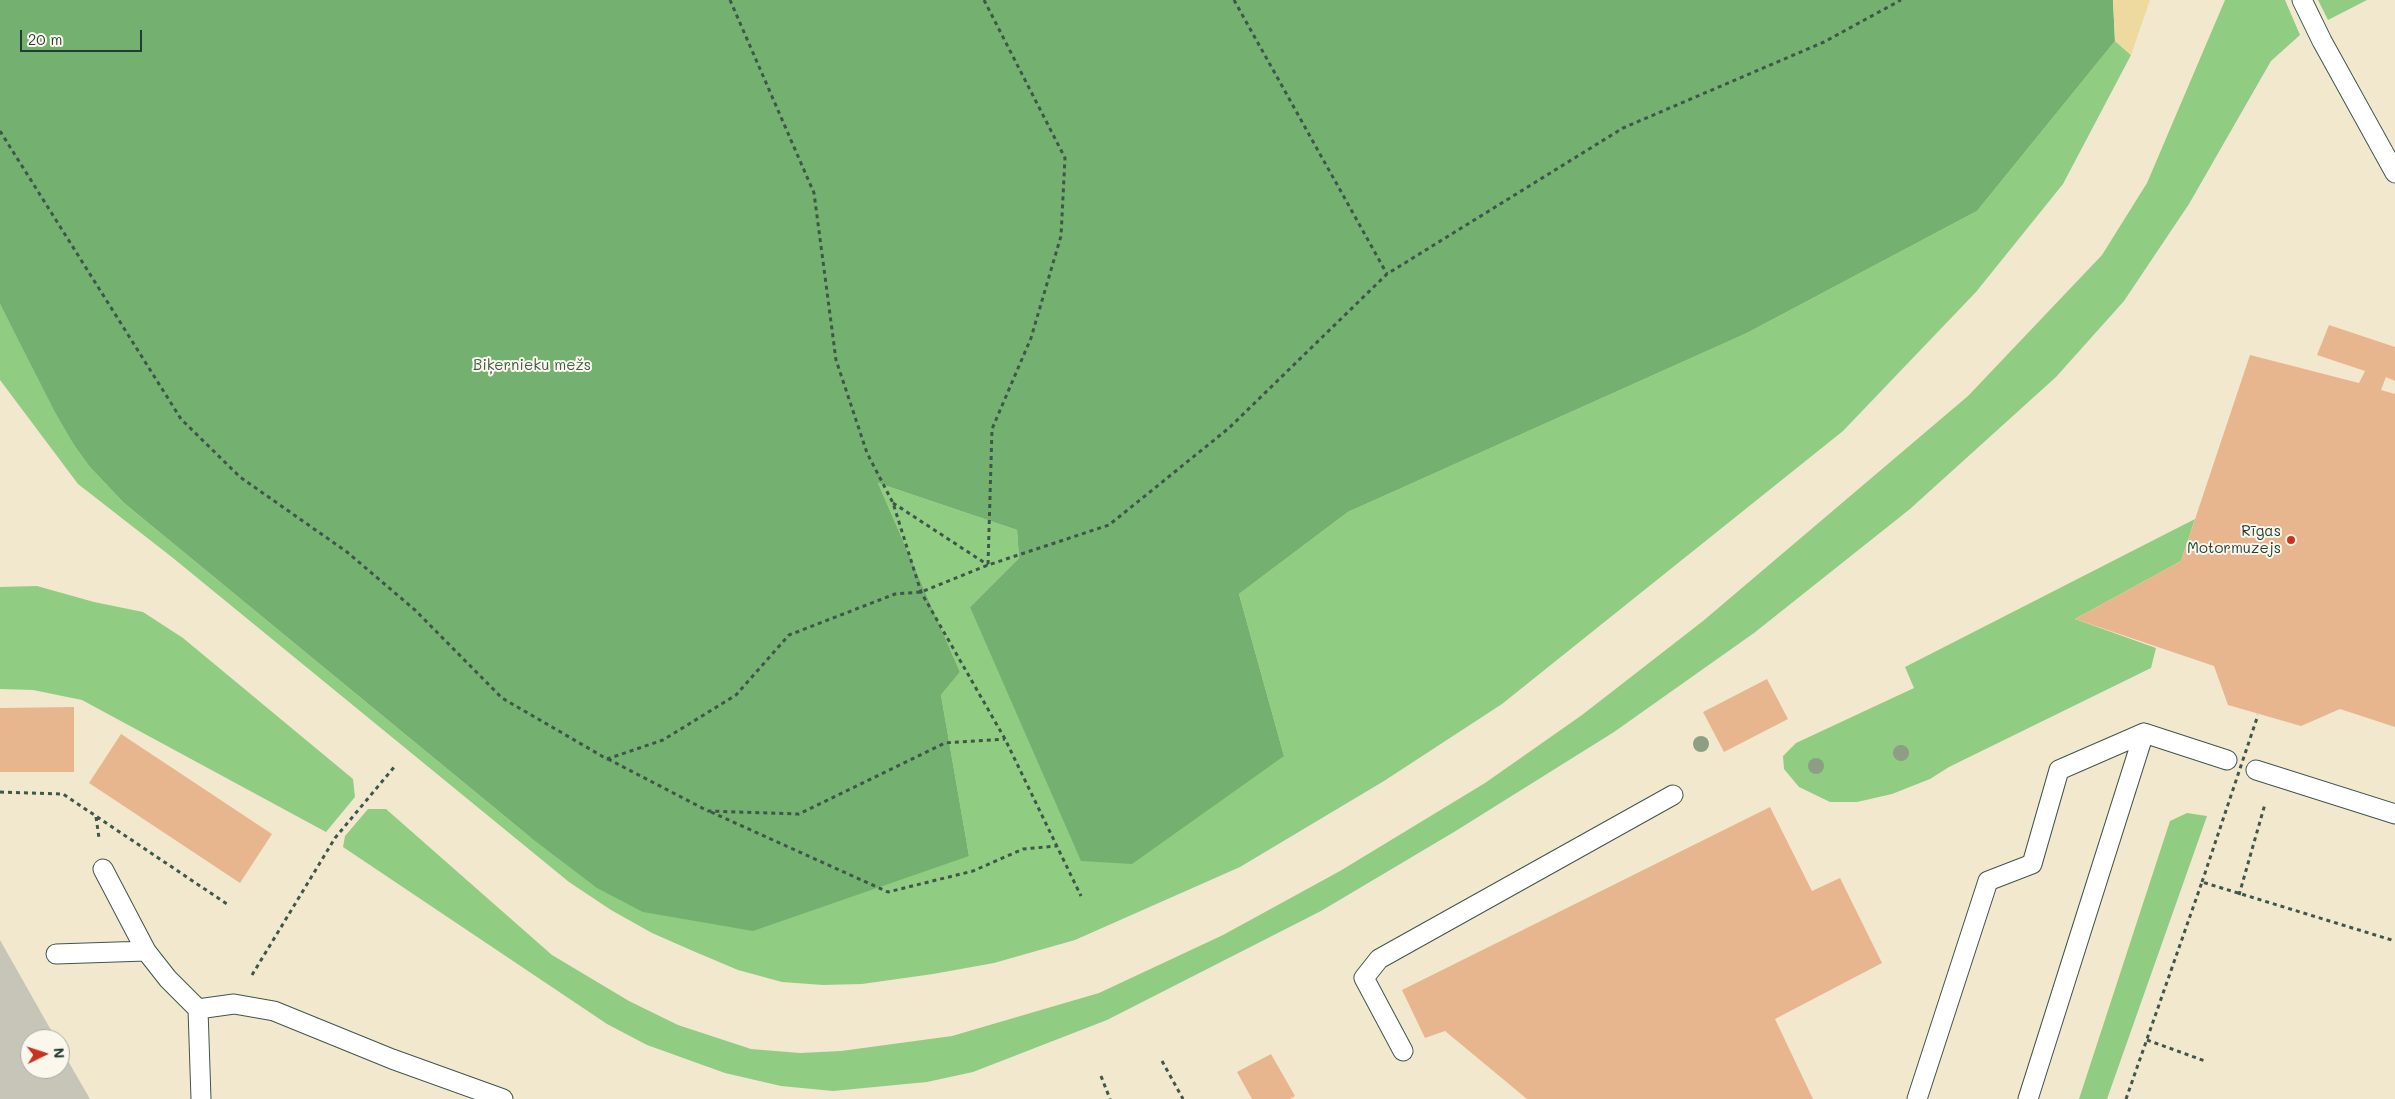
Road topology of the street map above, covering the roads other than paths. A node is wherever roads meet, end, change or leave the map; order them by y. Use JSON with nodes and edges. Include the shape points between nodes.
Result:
{"nodes":[{"id":1,"x":2302,"y":0,"type":"edge"},
{"id":2,"x":2395,"y":173,"type":"edge"},
{"id":3,"x":2144,"y":734,"type":"junction"},
{"id":4,"x":2227,"y":760,"type":"dead end"},
{"id":5,"x":2256,"y":770,"type":"dead end"},
{"id":6,"x":1673,"y":795,"type":"dead end"},
{"id":7,"x":2395,"y":814,"type":"edge"},
{"id":8,"x":103,"y":870,"type":"dead end"},
{"id":9,"x":146,"y":951,"type":"junction"},
{"id":10,"x":56,"y":954,"type":"dead end"},
{"id":11,"x":198,"y":1009,"type":"junction"},
{"id":12,"x":1403,"y":1051,"type":"dead end"},
{"id":13,"x":201,"y":1099,"type":"edge"},
{"id":14,"x":503,"y":1099,"type":"edge"},
{"id":15,"x":1917,"y":1099,"type":"edge"},
{"id":16,"x":2028,"y":1099,"type":"edge"}],
"edges":[{"from":1,"to":2,"type":"lane"},
{"from":3,"to":4,"type":"lane"},
{"from":3,"to":15,"type":"lane","via":[[2060,770],[2032,864],[1988,881]]},
{"from":3,"to":16,"type":"lane"},
{"from":5,"to":7,"type":"lane"},
{"from":6,"to":12,"type":"lane","via":[[1378,959],[1364,978]]},
{"from":8,"to":9,"type":"lane"},
{"from":9,"to":10,"type":"lane"},
{"from":9,"to":11,"type":"lane"},
{"from":11,"to":13,"type":"lane"},
{"from":11,"to":14,"type":"lane","via":[[234,1004],[274,1011]]}]}
